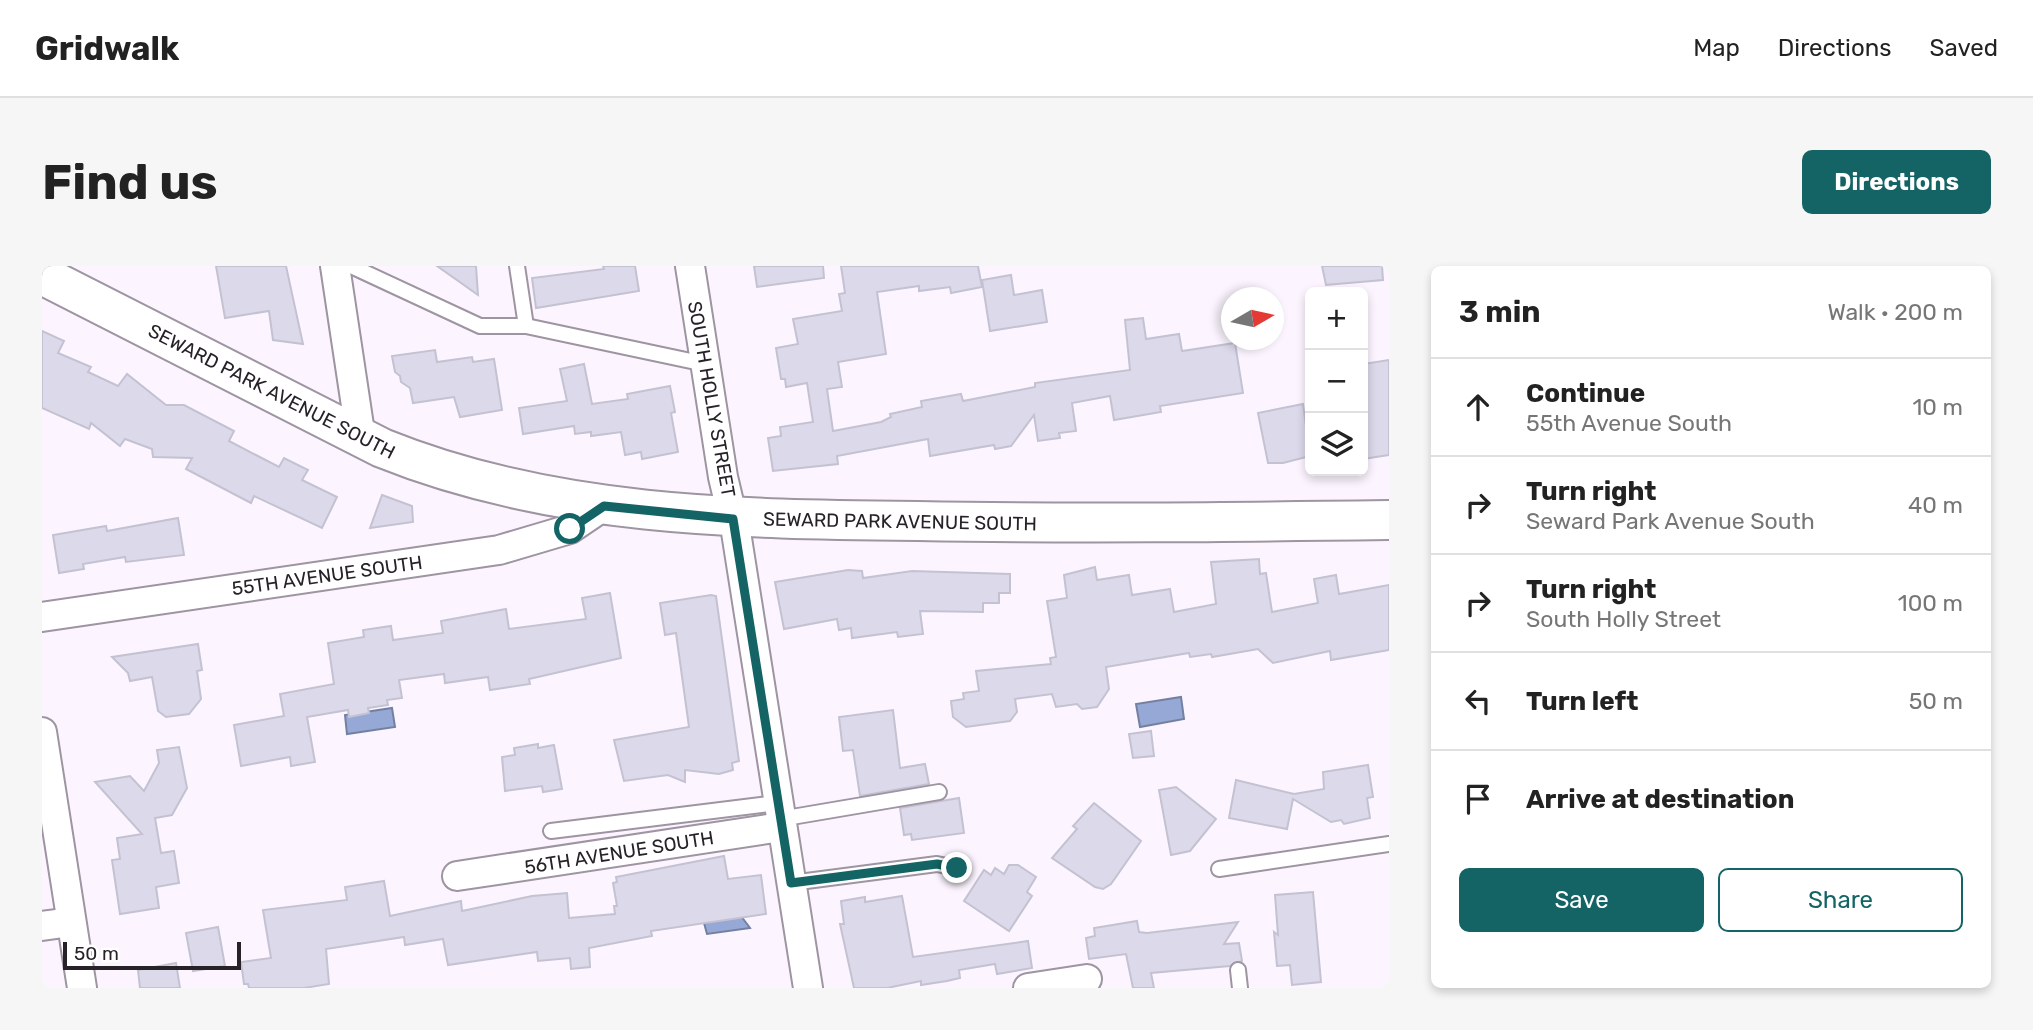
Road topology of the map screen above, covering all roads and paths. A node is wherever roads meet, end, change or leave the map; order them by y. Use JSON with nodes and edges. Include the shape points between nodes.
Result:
{"nodes":[{"id":1,"x":335,"y":266,"type":"edge"},
{"id":2,"x":351,"y":266,"type":"edge"},
{"id":3,"x":517,"y":266,"type":"edge"},
{"id":4,"x":690,"y":266,"type":"edge"},
{"id":5,"x":42,"y":275,"type":"edge"},
{"id":6,"x":526,"y":326,"type":"junction"},
{"id":7,"x":705,"y":363,"type":"junction"},
{"id":8,"x":361,"y":439,"type":"junction"},
{"id":9,"x":604,"y":506,"type":"junction"},
{"id":10,"x":733,"y":519,"type":"junction"},
{"id":11,"x":1389,"y":520,"type":"edge"},
{"id":12,"x":42,"y":617,"type":"edge"},
{"id":13,"x":42,"y":732,"type":"edge"},
{"id":14,"x":939,"y":792,"type":"dead end"},
{"id":15,"x":780,"y":816,"type":"junction"},
{"id":16,"x":551,"y":831,"type":"dead end"},
{"id":17,"x":1389,"y":844,"type":"edge"},
{"id":18,"x":957,"y":868,"type":"dead end"},
{"id":19,"x":1219,"y":869,"type":"dead end"},
{"id":20,"x":457,"y":876,"type":"dead end"},
{"id":21,"x":791,"y":883,"type":"junction"},
{"id":22,"x":71,"y":922,"type":"junction"},
{"id":23,"x":42,"y":926,"type":"edge"},
{"id":24,"x":1238,"y":970,"type":"dead end"},
{"id":25,"x":1087,"y":979,"type":"dead end"},
{"id":26,"x":82,"y":988,"type":"edge"},
{"id":27,"x":808,"y":988,"type":"edge"},
{"id":28,"x":1028,"y":988,"type":"edge"},
{"id":29,"x":1240,"y":988,"type":"edge"}],
"edges":[{"from":1,"to":8,"type":"street"},
{"from":2,"to":6,"type":"lane","via":[[480,326]]},
{"from":3,"to":6,"type":"lane"},
{"from":4,"to":7,"type":"street","name":"SOUTH HOLLY STREET"},
{"from":5,"to":8,"type":"main road","name":"SEWARD PARK AVENUE SOUTH"},
{"from":6,"to":7,"type":"lane"},
{"from":7,"to":10,"type":"street","name":"SOUTH HOLLY STREET"},
{"from":8,"to":9,"type":"main road","name":"SEWARD PARK AVENUE SOUTH","via":[[417,462]]},
{"from":9,"to":10,"type":"main road","name":"SEWARD PARK AVENUE SOUTH"},
{"from":9,"to":12,"type":"street","name":"55TH AVENUE SOUTH","via":[[570,529],[499,550]]},
{"from":10,"to":11,"type":"main road","name":"SEWARD PARK AVENUE SOUTH","via":[[1103,524]]},
{"from":10,"to":15,"type":"street","name":"SOUTH HOLLY STREET"},
{"from":13,"to":22,"type":"street"},
{"from":14,"to":15,"type":"lane"},
{"from":15,"to":16,"type":"lane"},
{"from":15,"to":20,"type":"street","name":"56TH AVENUE SOUTH"},
{"from":15,"to":21,"type":"street","name":"SOUTH HOLLY STREET"},
{"from":17,"to":19,"type":"lane"},
{"from":18,"to":21,"type":"lane","via":[[937,864]]},
{"from":21,"to":27,"type":"street","name":"SOUTH HOLLY STREET"},
{"from":22,"to":23,"type":"street"},
{"from":22,"to":26,"type":"street"},
{"from":24,"to":29,"type":"lane"},
{"from":25,"to":28,"type":"street"}]}
